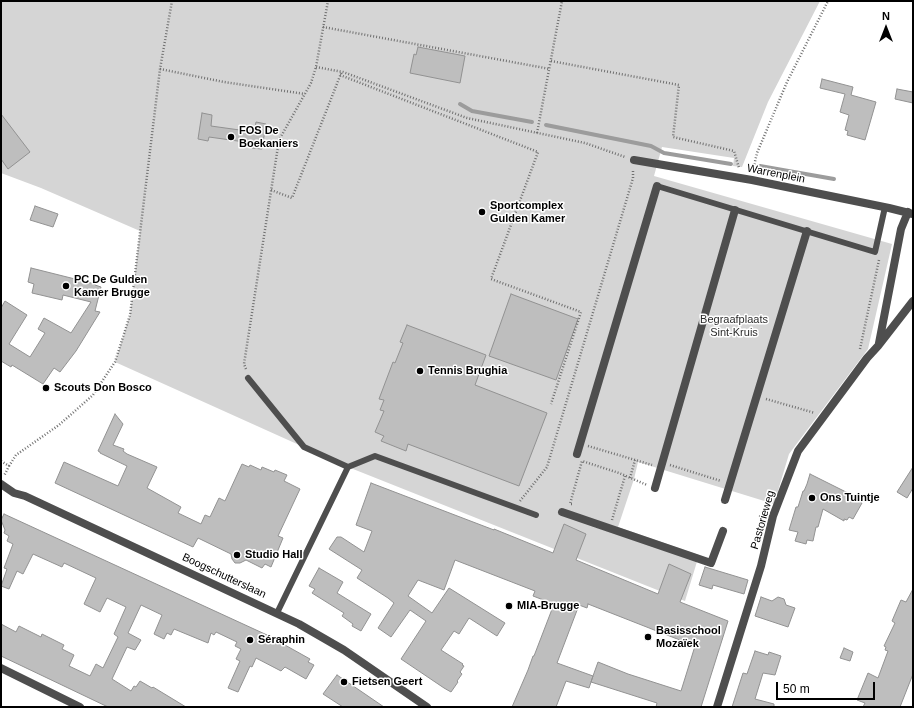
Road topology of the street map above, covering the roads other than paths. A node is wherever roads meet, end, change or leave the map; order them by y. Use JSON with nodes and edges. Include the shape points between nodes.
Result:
{"nodes":[{"id":1,"x":634,"y":160,"type":"road end"},
{"id":2,"x":657,"y":186,"type":"joint"},
{"id":3,"x":885,"y":207,"type":"junction"},
{"id":4,"x":735,"y":210,"type":"junction"},
{"id":5,"x":910,"y":213,"type":"edge"},
{"id":6,"x":807,"y":231,"type":"junction"},
{"id":7,"x":913,"y":301,"type":"edge"},
{"id":8,"x":878,"y":346,"type":"junction"},
{"id":9,"x":248,"y":378,"type":"road end"},
{"id":10,"x":577,"y":454,"type":"dead end"},
{"id":11,"x":348,"y":467,"type":"junction"},
{"id":12,"x":1,"y":483,"type":"edge"},
{"id":13,"x":655,"y":488,"type":"road end"},
{"id":14,"x":725,"y":500,"type":"dead end"},
{"id":15,"x":562,"y":512,"type":"dead end"},
{"id":16,"x":536,"y":516,"type":"dead end"},
{"id":17,"x":723,"y":531,"type":"dead end"},
{"id":18,"x":277,"y":613,"type":"junction"},
{"id":19,"x":1,"y":668,"type":"edge"},
{"id":20,"x":80,"y":707,"type":"edge"},
{"id":21,"x":427,"y":707,"type":"edge"},
{"id":22,"x":717,"y":707,"type":"edge"}],
"edges":[{"from":1,"to":3,"type":"street","name":"Warrenplein","via":[[742,178]]},
{"from":2,"to":4,"type":"lane"},
{"from":2,"to":10,"type":"street"},
{"from":3,"to":5,"type":"street","name":"Warrenplein"},
{"from":3,"to":6,"type":"lane","via":[[875,252]]},
{"from":4,"to":6,"type":"lane"},
{"from":4,"to":13,"type":"street"},
{"from":5,"to":8,"type":"street","via":[[901,229]]},
{"from":6,"to":14,"type":"street"},
{"from":7,"to":8,"type":"street","name":"Pastorieweg"},
{"from":8,"to":22,"type":"street","name":"Pastorieweg","via":[[798,451],[773,516],[761,566]]},
{"from":9,"to":11,"type":"lane","via":[[304,447]]},
{"from":11,"to":16,"type":"lane","via":[[375,456]]},
{"from":11,"to":18,"type":"lane"},
{"from":12,"to":18,"type":"street","name":"Boogschutterslaan","via":[[14,493]]},
{"from":15,"to":17,"type":"street","via":[[711,563]]},
{"from":18,"to":21,"type":"street","name":"Boogschutterslaan","via":[[344,650]]},
{"from":19,"to":20,"type":"street"}]}
